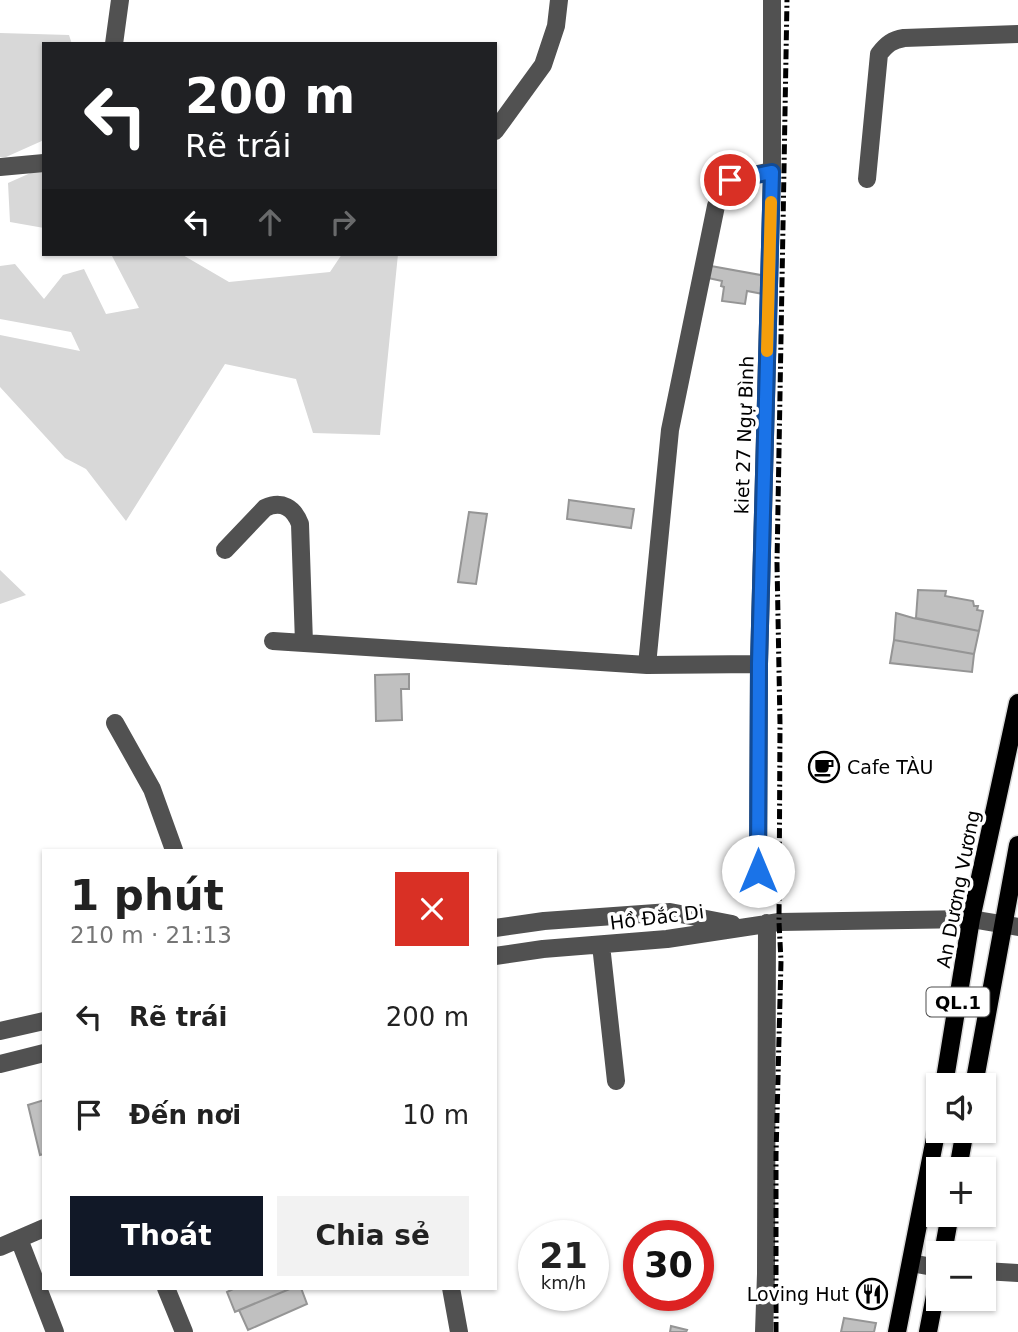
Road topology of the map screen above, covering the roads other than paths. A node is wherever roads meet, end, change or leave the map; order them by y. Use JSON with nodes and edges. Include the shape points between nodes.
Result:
{"nodes":[{"id":1,"x":120,"y":0,"type":"edge"},
{"id":2,"x":559,"y":0,"type":"edge"},
{"id":3,"x":772,"y":0,"type":"edge"},
{"id":4,"x":1018,"y":34,"type":"edge"},
{"id":5,"x":114,"y":42,"type":"edge"},
{"id":6,"x":497,"y":128,"type":"edge"},
{"id":7,"x":42,"y":163,"type":"edge"},
{"id":8,"x":0,"y":167,"type":"edge"},
{"id":9,"x":772,"y":172,"type":"junction"},
{"id":10,"x":867,"y":178,"type":"dead end"},
{"id":11,"x":225,"y":550,"type":"dead end"},
{"id":12,"x":273,"y":641,"type":"dead end"},
{"id":13,"x":304,"y":643,"type":"junction"},
{"id":14,"x":759,"y":664,"type":"junction"},
{"id":15,"x":647,"y":665,"type":"junction"},
{"id":16,"x":1018,"y":703,"type":"edge"},
{"id":17,"x":115,"y":723,"type":"dead end"},
{"id":18,"x":1018,"y":845,"type":"edge"},
{"id":19,"x":174,"y":849,"type":"edge"},
{"id":20,"x":758,"y":871,"type":"dead end"},
{"id":21,"x":971,"y":919,"type":"junction"},
{"id":22,"x":767,"y":923,"type":"junction"},
{"id":23,"x":1010,"y":925,"type":"edge"},
{"id":24,"x":742,"y":926,"type":"junction"},
{"id":25,"x":497,"y":928,"type":"edge"},
{"id":26,"x":601,"y":945,"type":"junction"},
{"id":27,"x":497,"y":956,"type":"edge"},
{"id":28,"x":42,"y":1021,"type":"edge"},
{"id":29,"x":0,"y":1031,"type":"edge"},
{"id":30,"x":42,"y":1053,"type":"edge"},
{"id":31,"x":0,"y":1063,"type":"edge"},
{"id":32,"x":946,"y":1073,"type":"edge"},
{"id":33,"x":977,"y":1073,"type":"edge"},
{"id":34,"x":615,"y":1081,"type":"dead end"},
{"id":35,"x":934,"y":1143,"type":"edge"},
{"id":36,"x":42,"y":1229,"type":"edge"},
{"id":37,"x":19,"y":1238,"type":"junction"},
{"id":38,"x":0,"y":1247,"type":"edge"},
{"id":39,"x":911,"y":1263,"type":"junction"},
{"id":40,"x":926,"y":1266,"type":"edge"},
{"id":41,"x":996,"y":1272,"type":"edge"},
{"id":42,"x":1018,"y":1273,"type":"edge"},
{"id":43,"x":167,"y":1290,"type":"edge"},
{"id":44,"x":451,"y":1290,"type":"edge"},
{"id":45,"x":932,"y":1311,"type":"edge"},
{"id":46,"x":55,"y":1332,"type":"edge"},
{"id":47,"x":184,"y":1332,"type":"edge"},
{"id":48,"x":459,"y":1332,"type":"edge"},
{"id":49,"x":764,"y":1332,"type":"edge"},
{"id":50,"x":897,"y":1332,"type":"edge"},
{"id":51,"x":928,"y":1332,"type":"edge"}],
"edges":[{"from":1,"to":5,"type":"street"},
{"from":2,"to":6,"type":"street","via":[[544,65]]},
{"from":3,"to":9,"type":"street","name":"kiet 27 Ngự Bình"},
{"from":4,"to":10,"type":"street","via":[[904,38],[886,46],[879,54]]},
{"from":7,"to":8,"type":"street"},
{"from":9,"to":14,"type":"street","name":"kiet 27 Ngự Bình"},
{"from":9,"to":15,"type":"street","via":[[730,180],[716,206],[670,430]]},
{"from":11,"to":13,"type":"street","via":[[265,508],[273,504],[292,509],[300,524]]},
{"from":12,"to":13,"type":"street"},
{"from":13,"to":15,"type":"street"},
{"from":14,"to":15,"type":"street"},
{"from":14,"to":20,"type":"street","name":"kiet 27 Ngự Bình"},
{"from":16,"to":21,"type":"main road","name":"An Dương Vương","number":"QL.1"},
{"from":17,"to":19,"type":"street","via":[[152,789]]},
{"from":18,"to":23,"type":"main road","number":"QL.1"},
{"from":21,"to":22,"type":"street"},
{"from":21,"to":23,"type":"street"},
{"from":21,"to":32,"type":"main road","name":"An Dương Vương","number":"QL.1"},
{"from":22,"to":24,"type":"street"},
{"from":22,"to":49,"type":"street"},
{"from":23,"to":33,"type":"main road","number":"QL.1"},
{"from":24,"to":25,"type":"street","name":"Hồ Đắc Di","via":[[670,912]]},
{"from":24,"to":26,"type":"street","name":"Hồ Đắc Di"},
{"from":26,"to":27,"type":"street","name":"Hồ Đắc Di"},
{"from":26,"to":34,"type":"street"},
{"from":28,"to":29,"type":"street"},
{"from":30,"to":31,"type":"street"},
{"from":35,"to":39,"type":"main road"},
{"from":36,"to":37,"type":"street"},
{"from":37,"to":38,"type":"street"},
{"from":37,"to":46,"type":"street"},
{"from":39,"to":40,"type":"street"},
{"from":39,"to":50,"type":"main road"},
{"from":41,"to":42,"type":"street"},
{"from":43,"to":47,"type":"street"},
{"from":44,"to":48,"type":"street"},
{"from":45,"to":51,"type":"main road"}]}
